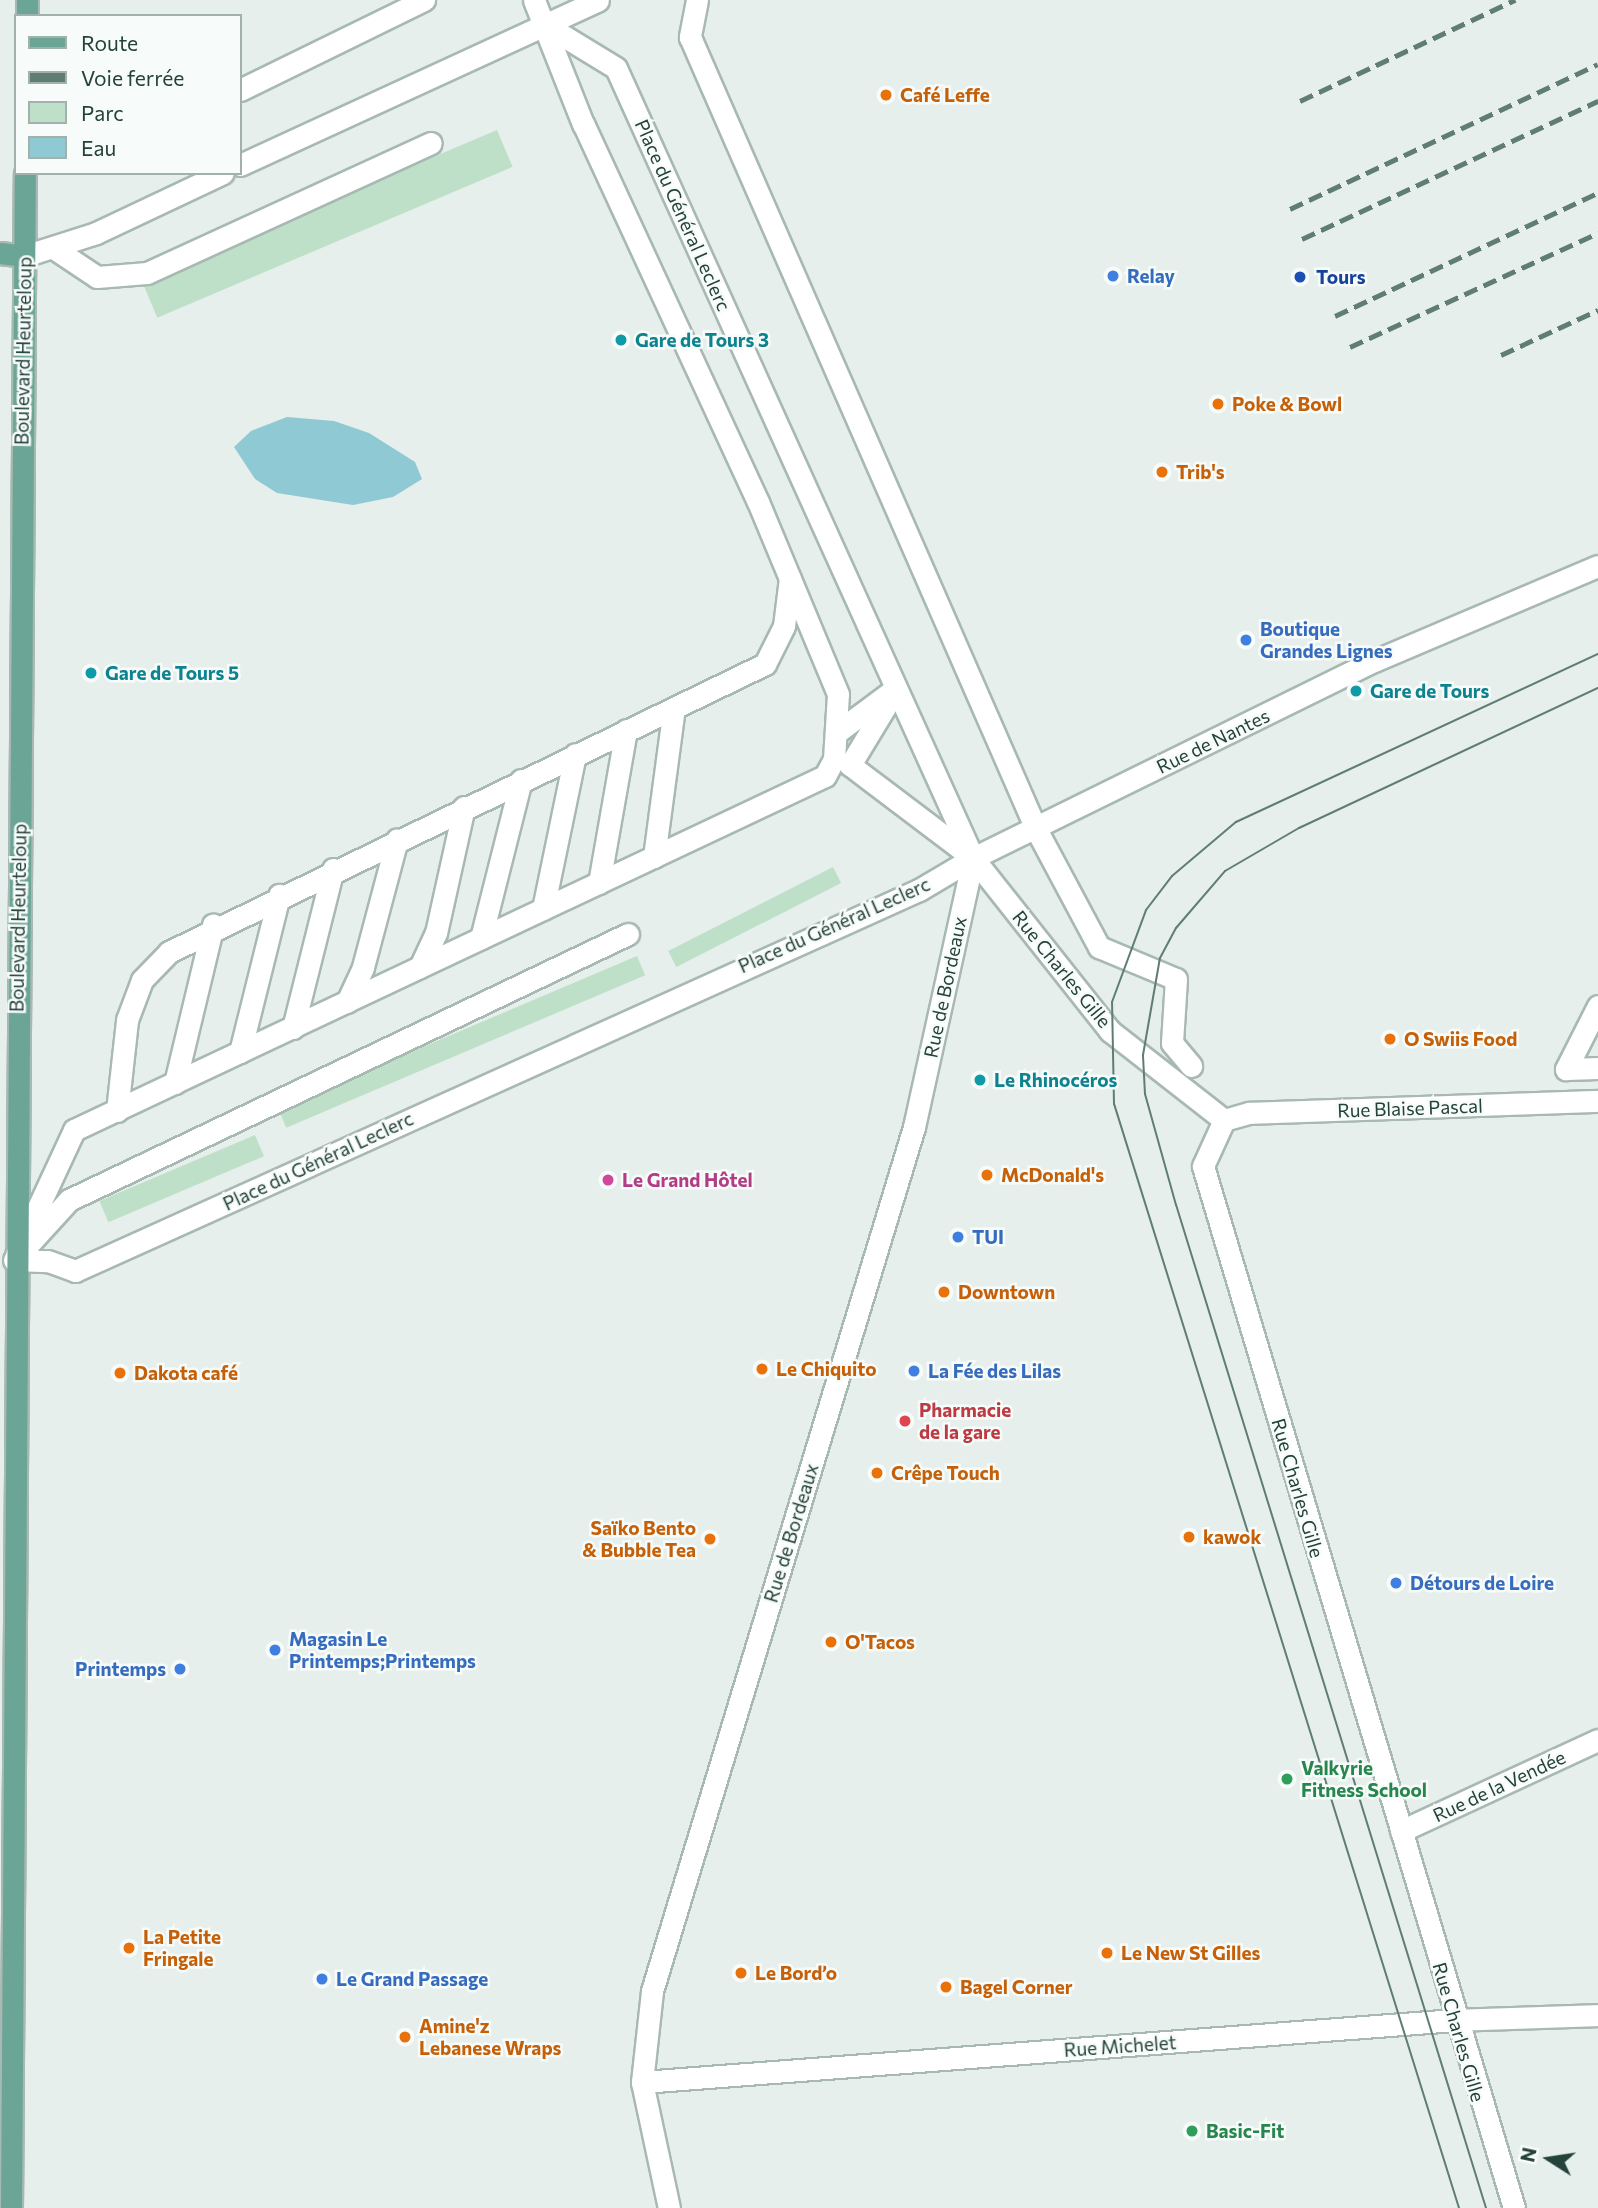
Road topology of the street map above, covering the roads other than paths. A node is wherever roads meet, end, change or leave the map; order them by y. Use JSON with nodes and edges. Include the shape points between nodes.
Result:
{"nodes":[{"id":1,"x":424,"y":0,"type":"edge"},
{"id":2,"x":534,"y":0,"type":"edge"},
{"id":3,"x":598,"y":0,"type":"edge"},
{"id":4,"x":697,"y":0,"type":"edge"},
{"id":5,"x":544,"y":24,"type":"junction"},
{"id":6,"x":242,"y":89,"type":"edge"},
{"id":7,"x":431,"y":143,"type":"dead end"},
{"id":8,"x":242,"y":164,"type":"edge"},
{"id":9,"x":25,"y":175,"type":"edge"},
{"id":10,"x":219,"y":175,"type":"edge"},
{"id":11,"x":55,"y":249,"type":"junction"},
{"id":12,"x":0,"y":253,"type":"edge"},
{"id":13,"x":24,"y":256,"type":"junction"},
{"id":14,"x":1596,"y":564,"type":"edge"},
{"id":15,"x":790,"y":576,"type":"junction"},
{"id":16,"x":896,"y":689,"type":"junction"},
{"id":17,"x":674,"y":708,"type":"junction"},
{"id":18,"x":626,"y":730,"type":"junction"},
{"id":19,"x":840,"y":730,"type":"junction"},
{"id":20,"x":575,"y":754,"type":"junction"},
{"id":21,"x":521,"y":780,"type":"junction"},
{"id":22,"x":464,"y":807,"type":"junction"},
{"id":23,"x":1036,"y":829,"type":"junction"},
{"id":24,"x":397,"y":839,"type":"junction"},
{"id":25,"x":654,"y":857,"type":"junction"},
{"id":26,"x":974,"y":858,"type":"junction"},
{"id":27,"x":333,"y":869,"type":"junction"},
{"id":28,"x":599,"y":883,"type":"junction"},
{"id":29,"x":279,"y":895,"type":"junction"},
{"id":30,"x":543,"y":909,"type":"junction"},
{"id":31,"x":213,"y":925,"type":"junction"},
{"id":32,"x":628,"y":934,"type":"dead end"},
{"id":33,"x":481,"y":938,"type":"junction"},
{"id":34,"x":420,"y":967,"type":"junction"},
{"id":35,"x":346,"y":1002,"type":"junction"},
{"id":36,"x":1598,"y":1006,"type":"edge"},
{"id":37,"x":293,"y":1028,"type":"junction"},
{"id":38,"x":240,"y":1052,"type":"junction"},
{"id":39,"x":1191,"y":1066,"type":"dead end"},
{"id":40,"x":1598,"y":1068,"type":"edge"},
{"id":41,"x":175,"y":1083,"type":"junction"},
{"id":42,"x":1598,"y":1101,"type":"edge"},
{"id":43,"x":117,"y":1111,"type":"junction"},
{"id":44,"x":1224,"y":1120,"type":"junction"},
{"id":45,"x":7,"y":1260,"type":"edge"},
{"id":46,"x":1598,"y":1740,"type":"edge"},
{"id":47,"x":1401,"y":1831,"type":"junction"},
{"id":48,"x":1598,"y":2015,"type":"edge"},
{"id":49,"x":1455,"y":2020,"type":"junction"},
{"id":50,"x":642,"y":2082,"type":"junction"},
{"id":51,"x":11,"y":2208,"type":"edge"},
{"id":52,"x":670,"y":2208,"type":"edge"},
{"id":53,"x":1514,"y":2208,"type":"edge"}],
"edges":[{"from":1,"to":6,"type":"street"},
{"from":2,"to":5,"type":"street"},
{"from":3,"to":5,"type":"street"},
{"from":4,"to":23,"type":"street","via":[[691,37]]},
{"from":5,"to":8,"type":"street"},
{"from":5,"to":15,"type":"street","via":[[583,124]]},
{"from":5,"to":16,"type":"street","name":"Place du Général Leclerc","via":[[616,68]]},
{"from":7,"to":11,"type":"street","via":[[147,273],[96,277]]},
{"from":9,"to":13,"type":"main road","name":"Boulevard Heurteloup"},
{"from":10,"to":11,"type":"street"},
{"from":11,"to":13,"type":"street"},
{"from":12,"to":13,"type":"main road"},
{"from":13,"to":45,"type":"main road","name":"Boulevard Heurteloup"},
{"from":14,"to":23,"type":"street","name":"Rue de Nantes","via":[[1374,661]]},
{"from":15,"to":17,"type":"street","via":[[784,626],[765,664]]},
{"from":15,"to":19,"type":"street","via":[[838,694]]},
{"from":16,"to":19,"type":"street"},
{"from":16,"to":26,"type":"street","name":"Place du Général Leclerc"},
{"from":16,"to":26,"type":"street","via":[[850,765]]},
{"from":17,"to":18,"type":"street"},
{"from":17,"to":25,"type":"street"},
{"from":18,"to":20,"type":"street"},
{"from":18,"to":28,"type":"street"},
{"from":19,"to":25,"type":"street","via":[[825,776]]},
{"from":20,"to":21,"type":"street"},
{"from":20,"to":30,"type":"street"},
{"from":21,"to":22,"type":"street"},
{"from":21,"to":33,"type":"street"},
{"from":22,"to":24,"type":"street"},
{"from":22,"to":34,"type":"street","via":[[436,933]]},
{"from":23,"to":26,"type":"street","name":"Rue de Nantes"},
{"from":23,"to":39,"type":"street","via":[[1099,947],[1176,979],[1172,1043]]},
{"from":24,"to":27,"type":"street"},
{"from":24,"to":35,"type":"street","via":[[363,967]]},
{"from":25,"to":28,"type":"street"},
{"from":26,"to":44,"type":"street","name":"Rue Charles Gille","via":[[1110,1031]]},
{"from":26,"to":45,"type":"street","name":"Place du Général Leclerc","via":[[919,890],[75,1271],[48,1261]]},
{"from":26,"to":50,"type":"street","name":"Rue de Bordeaux","via":[[914,1127],[652,1991]]},
{"from":27,"to":29,"type":"street"},
{"from":27,"to":37,"type":"street"},
{"from":28,"to":30,"type":"street"},
{"from":29,"to":31,"type":"street"},
{"from":29,"to":38,"type":"street"},
{"from":30,"to":33,"type":"street"},
{"from":31,"to":41,"type":"street"},
{"from":31,"to":43,"type":"street","via":[[169,952],[142,980],[127,1020]]},
{"from":32,"to":45,"type":"street","via":[[69,1200]]},
{"from":33,"to":34,"type":"street"},
{"from":34,"to":35,"type":"street"},
{"from":35,"to":37,"type":"street"},
{"from":36,"to":40,"type":"street","via":[[1566,1069]]},
{"from":37,"to":38,"type":"street"},
{"from":38,"to":41,"type":"street"},
{"from":41,"to":43,"type":"street"},
{"from":42,"to":44,"type":"street","name":"Rue Blaise Pascal","via":[[1250,1113]]},
{"from":43,"to":45,"type":"street","via":[[74,1130]]},
{"from":44,"to":47,"type":"street","name":"Rue Charles Gille","via":[[1203,1166]]},
{"from":45,"to":51,"type":"main road","name":"Boulevard Heurteloup"},
{"from":46,"to":47,"type":"street","name":"Rue de la Vendée"},
{"from":47,"to":49,"type":"street","name":"Rue Charles Gille"},
{"from":48,"to":49,"type":"street","name":"Rue Michelet"},
{"from":49,"to":50,"type":"street","name":"Rue Michelet"},
{"from":49,"to":53,"type":"street","name":"Rue Charles Gille"},
{"from":50,"to":52,"type":"street","name":"Rue de Bordeaux"}]}
